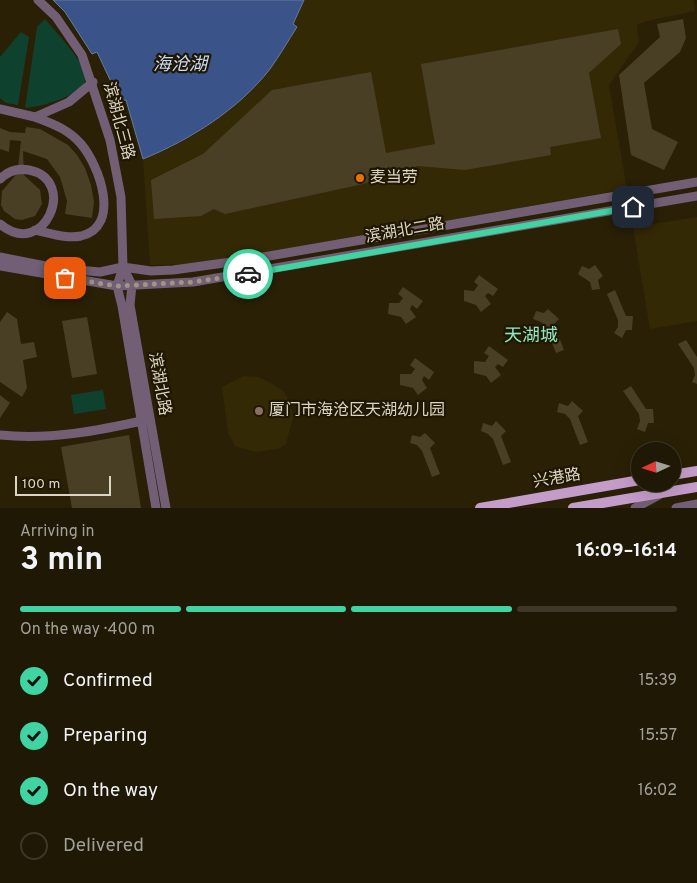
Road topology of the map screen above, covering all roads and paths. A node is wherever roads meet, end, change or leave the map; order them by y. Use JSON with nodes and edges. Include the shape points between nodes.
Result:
{"nodes":[{"id":1,"x":38,"y":0,"type":"edge"},
{"id":2,"x":93,"y":82,"type":"junction"},
{"id":3,"x":1,"y":110,"type":"edge"},
{"id":4,"x":35,"y":117,"type":"junction"},
{"id":5,"x":0,"y":179,"type":"edge"},
{"id":6,"x":697,"y":182,"type":"edge"},
{"id":7,"x":697,"y":196,"type":"edge"},
{"id":8,"x":121,"y":197,"type":"junction"},
{"id":9,"x":104,"y":203,"type":"junction"},
{"id":10,"x":0,"y":224,"type":"edge"},
{"id":11,"x":36,"y":230,"type":"junction"},
{"id":12,"x":0,"y":257,"type":"edge"},
{"id":13,"x":0,"y":266,"type":"edge"},
{"id":14,"x":123,"y":267,"type":"junction"},
{"id":15,"x":117,"y":286,"type":"junction"},
{"id":16,"x":132,"y":286,"type":"junction"},
{"id":17,"x":145,"y":421,"type":"junction"},
{"id":18,"x":0,"y":435,"type":"edge"},
{"id":19,"x":697,"y":470,"type":"edge"},
{"id":20,"x":681,"y":473,"type":"edge"},
{"id":21,"x":631,"y":482,"type":"edge"},
{"id":22,"x":697,"y":487,"type":"edge"},
{"id":23,"x":662,"y":493,"type":"junction"},
{"id":24,"x":697,"y":504,"type":"edge"},
{"id":25,"x":156,"y":508,"type":"edge"},
{"id":26,"x":166,"y":508,"type":"edge"},
{"id":27,"x":480,"y":508,"type":"edge"},
{"id":28,"x":573,"y":508,"type":"edge"},
{"id":29,"x":635,"y":508,"type":"edge"},
{"id":30,"x":676,"y":508,"type":"edge"}],
"edges":[{"from":1,"to":2,"type":"street","name":"滨湖北三路","via":[[56,17],[82,55]]},
{"from":2,"to":4,"type":"street","via":[[69,102]]},
{"from":2,"to":8,"type":"street","name":"滨湖北三路","via":[[110,140]]},
{"from":3,"to":4,"type":"street"},
{"from":4,"to":9,"type":"street","via":[[60,126],[81,145],[95,165]]},
{"from":5,"to":11,"type":"street","via":[[21,169],[40,175],[48,182],[53,196],[52,211],[48,220]]},
{"from":6,"to":14,"type":"street","name":"滨湖北二路","via":[[246,260],[173,270]]},
{"from":7,"to":16,"type":"street","name":"滨湖北二路","via":[[228,277]]},
{"from":8,"to":9,"type":"street"},
{"from":8,"to":14,"type":"street","name":"滨湖北三路"},
{"from":9,"to":11,"type":"street","via":[[99,224],[92,232],[70,237]]},
{"from":10,"to":11,"type":"street","via":[[21,233]]},
{"from":12,"to":14,"type":"street","via":[[56,268],[100,272]]},
{"from":13,"to":15,"type":"street"},
{"from":14,"to":15,"type":"street"},
{"from":14,"to":16,"type":"street","name":"滨湖北路"},
{"from":15,"to":16,"type":"street","name":"滨湖北二路"},
{"from":15,"to":17,"type":"street","name":"滨湖北路"},
{"from":16,"to":17,"type":"street","name":"滨湖北路","via":[[130,305]]},
{"from":17,"to":18,"type":"street","via":[[74,435],[25,438]]},
{"from":17,"to":25,"type":"street","name":"滨湖北路"},
{"from":17,"to":26,"type":"street","name":"滨湖北路"},
{"from":19,"to":20,"type":"main road"},
{"from":21,"to":27,"type":"main road","name":"兴港路"},
{"from":22,"to":23,"type":"main road","name":"兴港路"},
{"from":23,"to":28,"type":"main road","name":"兴港路"},
{"from":23,"to":29,"type":"street"},
{"from":24,"to":30,"type":"street"}]}
